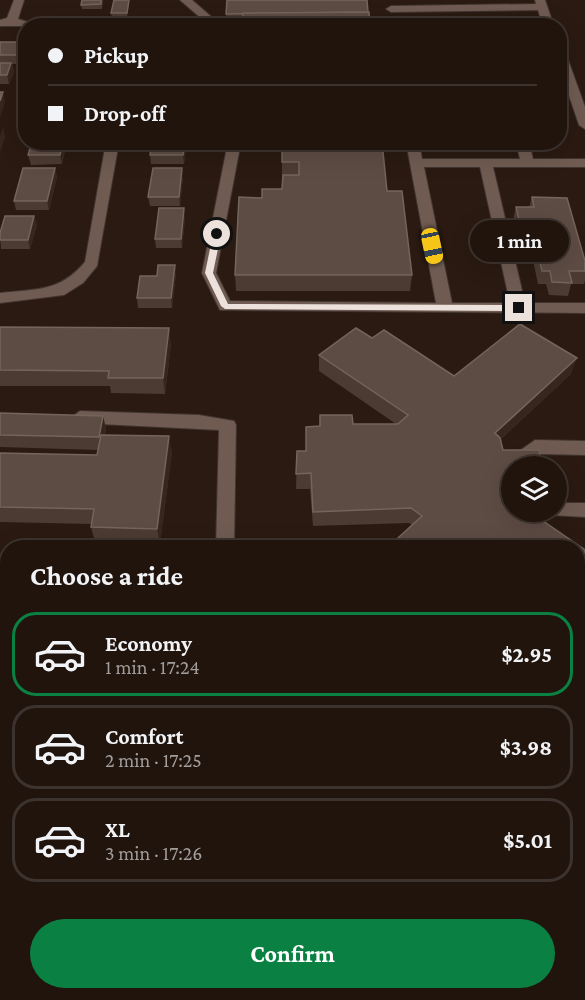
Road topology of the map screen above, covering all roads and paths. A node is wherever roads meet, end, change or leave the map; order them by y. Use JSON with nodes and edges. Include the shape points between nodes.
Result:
{"nodes":[{"id":1,"x":19,"y":0,"type":"edge"},
{"id":2,"x":185,"y":0,"type":"edge"},
{"id":3,"x":541,"y":4,"type":"edge"},
{"id":4,"x":482,"y":8,"type":"edge"},
{"id":5,"x":391,"y":9,"type":"edge"},
{"id":6,"x":207,"y":18,"type":"edge"},
{"id":7,"x":6,"y":22,"type":"edge"},
{"id":8,"x":567,"y":74,"type":"edge"},
{"id":9,"x":585,"y":125,"type":"edge"},
{"id":10,"x":112,"y":150,"type":"edge"},
{"id":11,"x":233,"y":150,"type":"edge"},
{"id":12,"x":413,"y":150,"type":"edge"},
{"id":13,"x":524,"y":150,"type":"edge"},
{"id":14,"x":415,"y":163,"type":"junction"},
{"id":15,"x":486,"y":163,"type":"junction"},
{"id":16,"x":528,"y":163,"type":"junction"},
{"id":17,"x":585,"y":163,"type":"edge"},
{"id":18,"x":0,"y":298,"type":"edge"},
{"id":19,"x":445,"y":308,"type":"junction"},
{"id":20,"x":519,"y":308,"type":"junction"},
{"id":21,"x":585,"y":308,"type":"edge"},
{"id":22,"x":59,"y":417,"type":"edge"},
{"id":23,"x":585,"y":448,"type":"edge"},
{"id":24,"x":524,"y":456,"type":"edge"},
{"id":25,"x":567,"y":510,"type":"edge"},
{"id":26,"x":585,"y":510,"type":"edge"},
{"id":27,"x":225,"y":540,"type":"edge"}],
"edges":[{"from":1,"to":7,"type":"street"},
{"from":2,"to":6,"type":"street"},
{"from":3,"to":4,"type":"street"},
{"from":4,"to":5,"type":"street"},
{"from":8,"to":9,"type":"street"},
{"from":10,"to":18,"type":"street","via":[[92,263],[78,280],[59,291]]},
{"from":11,"to":19,"type":"street","via":[[209,273],[225,306]]},
{"from":12,"to":14,"type":"street"},
{"from":13,"to":16,"type":"street"},
{"from":14,"to":15,"type":"street"},
{"from":14,"to":19,"type":"street"},
{"from":15,"to":16,"type":"street"},
{"from":15,"to":20,"type":"street"},
{"from":16,"to":17,"type":"street"},
{"from":19,"to":20,"type":"street"},
{"from":20,"to":21,"type":"street"},
{"from":22,"to":27,"type":"street","via":[[228,425]]},
{"from":23,"to":24,"type":"street","via":[[535,447]]},
{"from":25,"to":26,"type":"street"}]}
